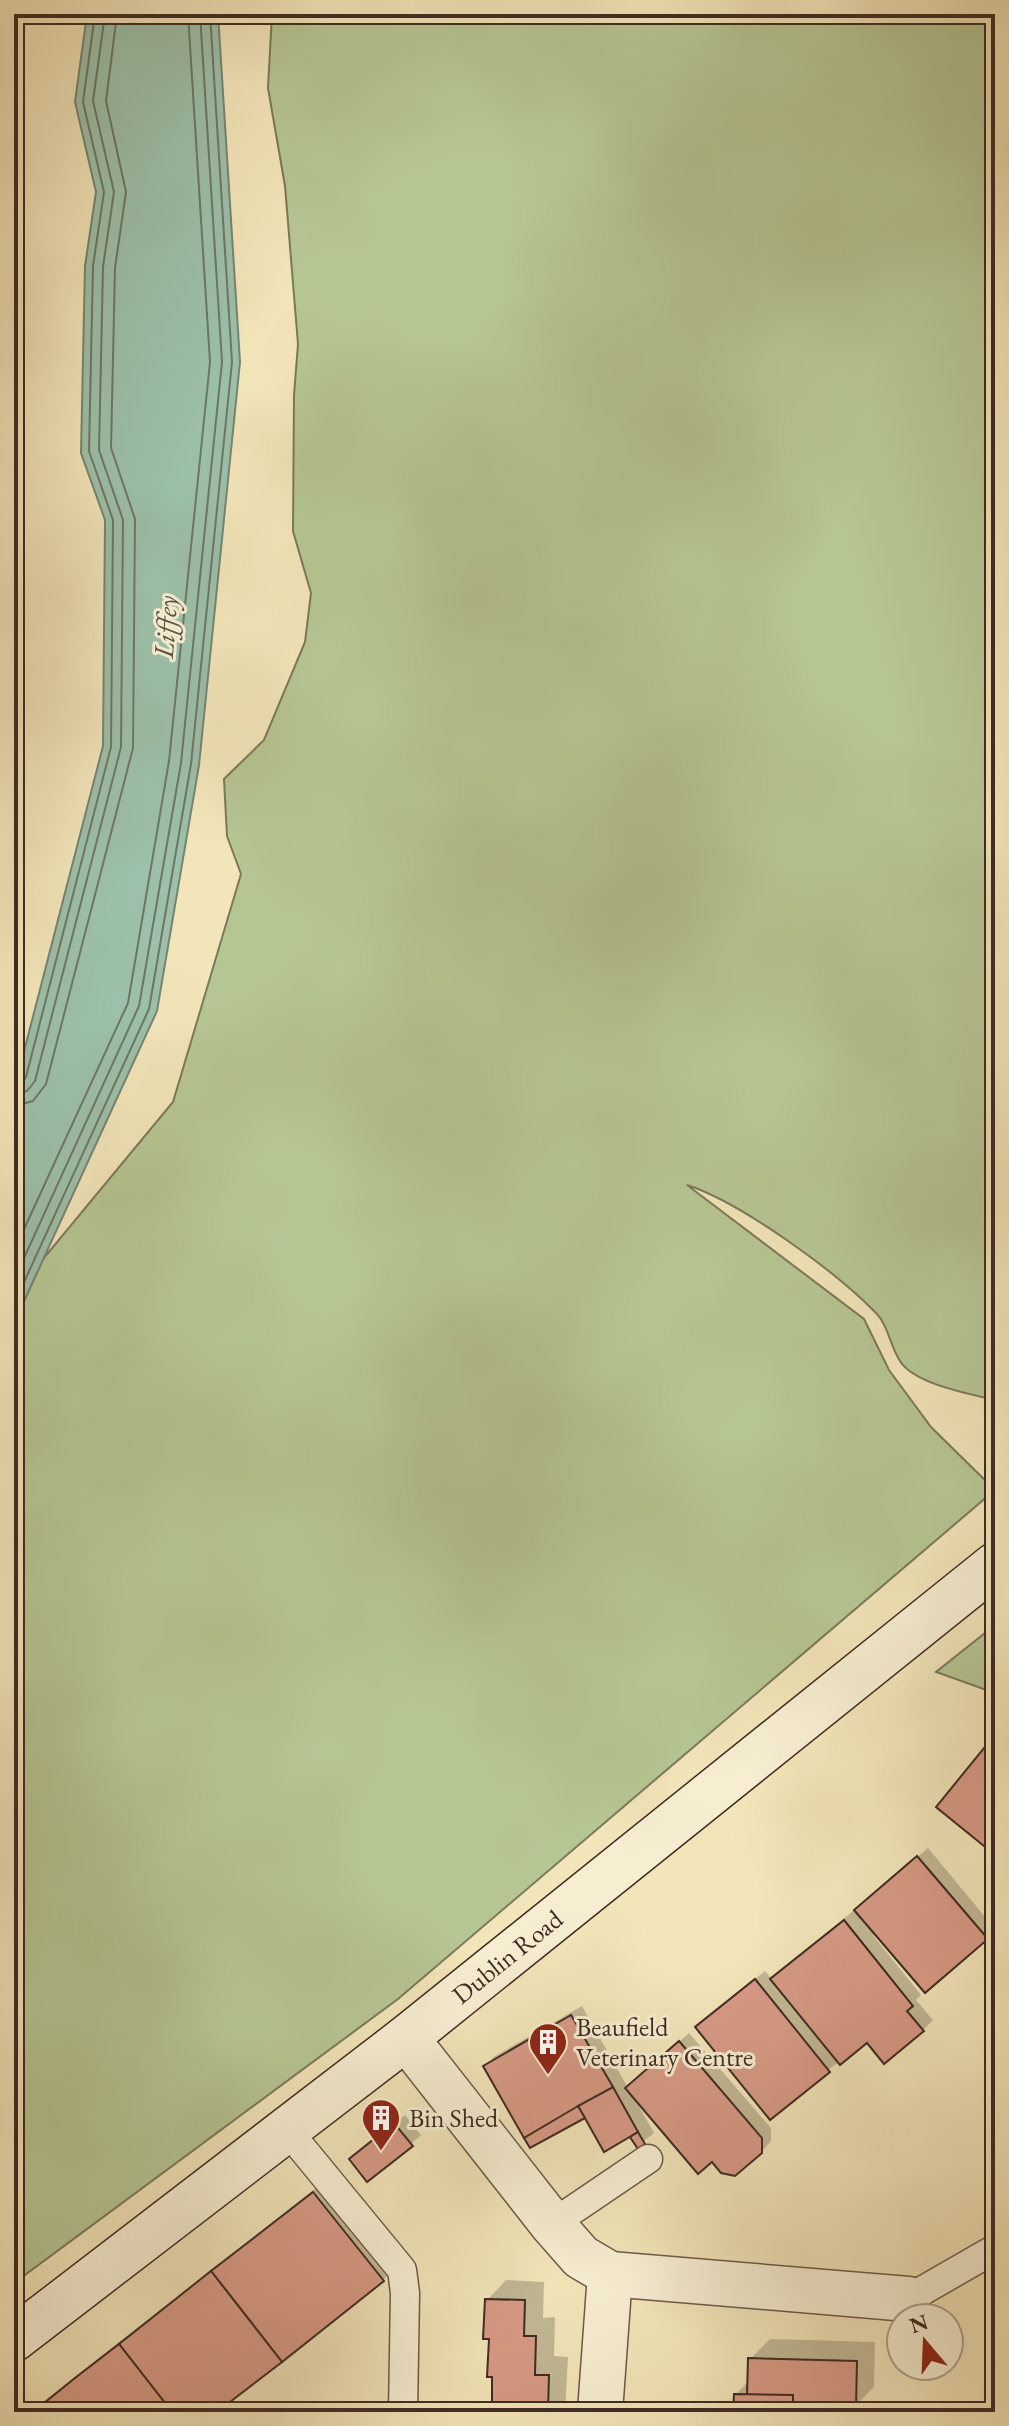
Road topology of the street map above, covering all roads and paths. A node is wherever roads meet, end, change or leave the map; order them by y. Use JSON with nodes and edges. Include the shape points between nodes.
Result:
{"nodes":[{"id":1,"x":14,"y":455,"type":"edge"},
{"id":2,"x":22,"y":457,"type":"dead end"},
{"id":3,"x":995,"y":1565,"type":"edge"},
{"id":4,"x":406,"y":2038,"type":"junction"},
{"id":5,"x":287,"y":2130,"type":"junction"},
{"id":6,"x":648,"y":2159,"type":"dead end"},
{"id":7,"x":552,"y":2224,"type":"junction"},
{"id":8,"x":995,"y":2249,"type":"edge"},
{"id":9,"x":610,"y":2274,"type":"junction"},
{"id":10,"x":908,"y":2299,"type":"joint"},
{"id":11,"x":14,"y":2339,"type":"edge"},
{"id":12,"x":403,"y":2412,"type":"edge"},
{"id":13,"x":600,"y":2412,"type":"edge"}],
"edges":[{"from":1,"to":2,"type":"path"},
{"from":3,"to":4,"type":"main road","name":"Dublin Road"},
{"from":4,"to":5,"type":"main road","name":"Dublin Road"},
{"from":4,"to":7,"type":"main road"},
{"from":5,"to":11,"type":"main road","name":"Dublin Road"},
{"from":5,"to":12,"type":"lane","via":[[402,2270]]},
{"from":6,"to":7,"type":"lane"},
{"from":7,"to":9,"type":"main road","via":[[581,2257]]},
{"from":8,"to":10,"type":"lane"},
{"from":9,"to":10,"type":"main road"},
{"from":9,"to":13,"type":"main road"}]}
